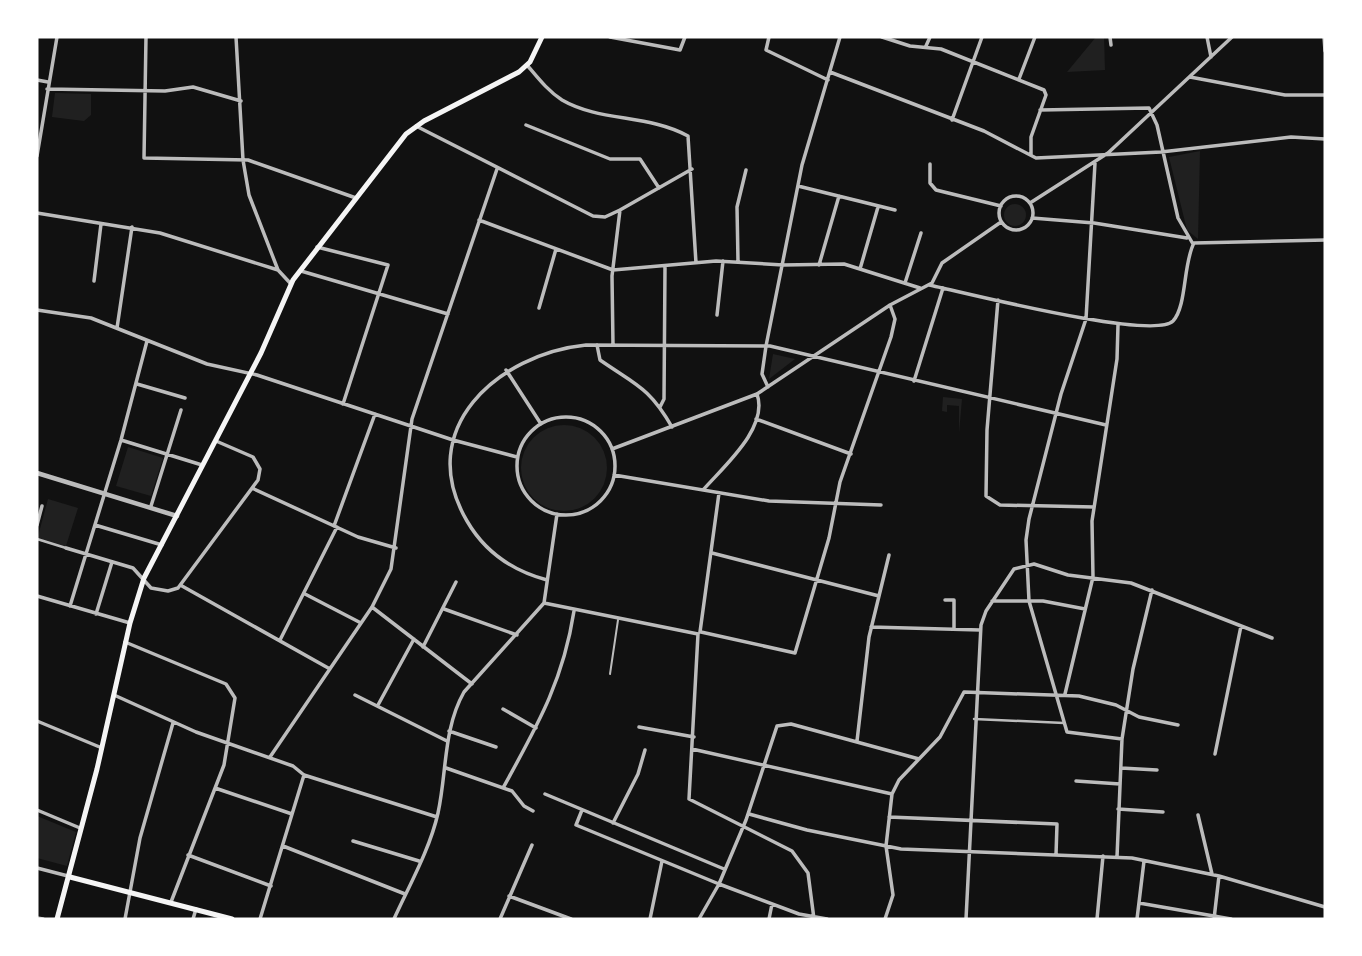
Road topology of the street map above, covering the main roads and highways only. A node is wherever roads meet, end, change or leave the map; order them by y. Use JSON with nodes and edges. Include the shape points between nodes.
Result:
{"nodes":[{"id":1,"x":542,"y":37,"type":"edge"},
{"id":2,"x":70,"y":877,"type":"junction"},
{"id":3,"x":57,"y":919,"type":"edge"},
{"id":4,"x":232,"y":919,"type":"edge"}],
"edges":[{"from":1,"to":2,"type":"main road","via":[[527,65],[416,126],[394,147],[291,284],[250,374],[144,578]]},
{"from":2,"to":3,"type":"main road"},
{"from":2,"to":4,"type":"main road"}]}
